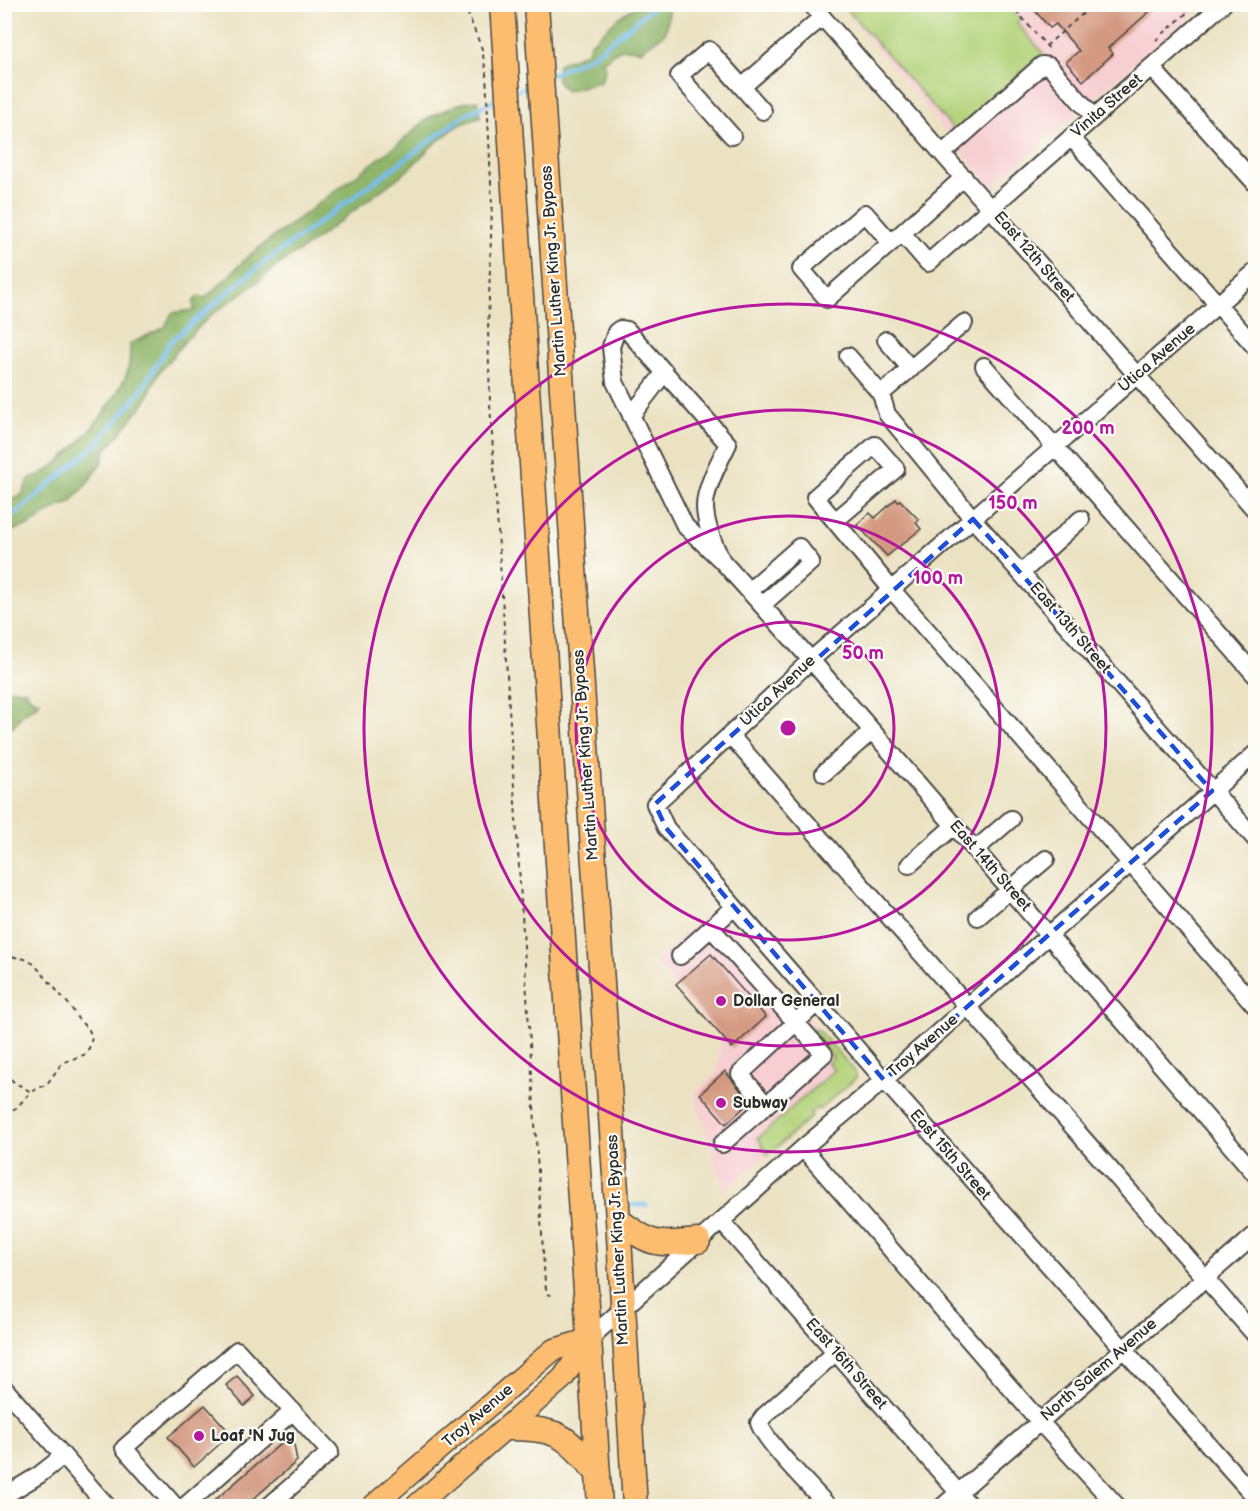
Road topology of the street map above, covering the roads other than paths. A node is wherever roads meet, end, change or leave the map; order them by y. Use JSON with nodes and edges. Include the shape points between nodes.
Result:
{"nodes":[{"id":1,"x":502,"y":4,"type":"edge"},
{"id":2,"x":536,"y":4,"type":"edge"},
{"id":3,"x":1223,"y":4,"type":"edge"},
{"id":4,"x":817,"y":11,"type":"edge"},
{"id":5,"x":1151,"y":67,"type":"junction"},
{"id":6,"x":742,"y":87,"type":"junction"},
{"id":7,"x":763,"y":111,"type":"dead end"},
{"id":8,"x":1094,"y":117,"type":"junction"},
{"id":9,"x":732,"y":136,"type":"dead end"},
{"id":10,"x":1071,"y":137,"type":"junction"},
{"id":11,"x":943,"y":153,"type":"junction"},
{"id":12,"x":964,"y":177,"type":"junction"},
{"id":13,"x":1256,"y":184,"type":"edge"},
{"id":14,"x":991,"y":207,"type":"junction"},
{"id":15,"x":896,"y":238,"type":"junction"},
{"id":16,"x":1256,"y":271,"type":"edge"},
{"id":17,"x":1218,"y":305,"type":"junction"},
{"id":18,"x":964,"y":323,"type":"dead end"},
{"id":19,"x":886,"y":340,"type":"dead end"},
{"id":20,"x":1256,"y":348,"type":"edge"},
{"id":21,"x":848,"y":356,"type":"dead end"},
{"id":22,"x":984,"y":366,"type":"dead end"},
{"id":23,"x":911,"y":369,"type":"junction"},
{"id":24,"x":665,"y":372,"type":"junction"},
{"id":25,"x":1138,"y":375,"type":"junction"},
{"id":26,"x":881,"y":394,"type":"junction"},
{"id":27,"x":631,"y":416,"type":"junction"},
{"id":28,"x":1056,"y":447,"type":"junction"},
{"id":29,"x":1256,"y":511,"type":"edge"},
{"id":30,"x":974,"y":519,"type":"junction"},
{"id":31,"x":1081,"y":519,"type":"dead end"},
{"id":32,"x":835,"y":521,"type":"junction"},
{"id":33,"x":722,"y":561,"type":"junction"},
{"id":34,"x":1021,"y":573,"type":"junction"},
{"id":35,"x":892,"y":590,"type":"junction"},
{"id":36,"x":749,"y":591,"type":"junction"},
{"id":37,"x":762,"y":605,"type":"junction"},
{"id":38,"x":811,"y":660,"type":"junction"},
{"id":39,"x":1256,"y":676,"type":"edge"},
{"id":40,"x":872,"y":731,"type":"junction"},
{"id":41,"x":730,"y":735,"type":"junction"},
{"id":42,"x":1256,"y":753,"type":"edge"},
{"id":43,"x":824,"y":773,"type":"dead end"},
{"id":44,"x":1212,"y":790,"type":"junction"},
{"id":45,"x":655,"y":804,"type":"joint"},
{"id":46,"x":1011,"y":819,"type":"dead end"},
{"id":47,"x":955,"y":825,"type":"junction"},
{"id":48,"x":1256,"y":840,"type":"edge"},
{"id":49,"x":976,"y":849,"type":"junction"},
{"id":50,"x":1046,"y":859,"type":"dead end"},
{"id":51,"x":1130,"y":863,"type":"junction"},
{"id":52,"x":909,"y":865,"type":"dead end"},
{"id":53,"x":1010,"y":889,"type":"junction"},
{"id":54,"x":734,"y":907,"type":"junction"},
{"id":55,"x":978,"y":917,"type":"dead end"},
{"id":56,"x":711,"y":928,"type":"junction"},
{"id":57,"x":1049,"y":934,"type":"junction"},
{"id":58,"x":680,"y":956,"type":"dead end"},
{"id":59,"x":818,"y":1003,"type":"junction"},
{"id":60,"x":967,"y":1007,"type":"junction"},
{"id":61,"x":1256,"y":1007,"type":"edge"},
{"id":62,"x":796,"y":1023,"type":"junction"},
{"id":63,"x":884,"y":1080,"type":"junction"},
{"id":64,"x":766,"y":1105,"type":"junction"},
{"id":65,"x":722,"y":1144,"type":"dead end"},
{"id":66,"x":803,"y":1148,"type":"junction"},
{"id":67,"x":1256,"y":1175,"type":"edge"},
{"id":68,"x":618,"y":1220,"type":"junction"},
{"id":69,"x":721,"y":1221,"type":"junction"},
{"id":70,"x":1256,"y":1234,"type":"edge"},
{"id":71,"x":698,"y":1241,"type":"junction"},
{"id":72,"x":1205,"y":1278,"type":"junction"},
{"id":73,"x":623,"y":1309,"type":"junction"},
{"id":74,"x":1256,"y":1336,"type":"edge"},
{"id":75,"x":589,"y":1339,"type":"junction"},
{"id":76,"x":1123,"y":1350,"type":"junction"},
{"id":77,"x":836,"y":1352,"type":"junction"},
{"id":78,"x":4,"y":1388,"type":"edge"},
{"id":79,"x":293,"y":1411,"type":"junction"},
{"id":80,"x":1040,"y":1422,"type":"junction"},
{"id":81,"x":507,"y":1428,"type":"junction"},
{"id":82,"x":63,"y":1456,"type":"junction"},
{"id":83,"x":598,"y":1473,"type":"junction"},
{"id":84,"x":958,"y":1493,"type":"junction"},
{"id":85,"x":4,"y":1496,"type":"edge"},
{"id":86,"x":1256,"y":1498,"type":"edge"},
{"id":87,"x":107,"y":1506,"type":"edge"},
{"id":88,"x":175,"y":1506,"type":"edge"},
{"id":89,"x":185,"y":1506,"type":"edge"},
{"id":90,"x":269,"y":1506,"type":"edge"},
{"id":91,"x":373,"y":1506,"type":"edge"},
{"id":92,"x":416,"y":1506,"type":"edge"},
{"id":93,"x":600,"y":1506,"type":"edge"},
{"id":94,"x":635,"y":1506,"type":"edge"},
{"id":95,"x":828,"y":1506,"type":"edge"},
{"id":96,"x":943,"y":1506,"type":"edge"},
{"id":97,"x":970,"y":1506,"type":"edge"},
{"id":98,"x":1117,"y":1506,"type":"edge"}],
"edges":[{"from":1,"to":75,"type":"highway","name":"Martin Luther King Jr. Bypass","via":[[496,67],[501,148]]},
{"from":2,"to":68,"type":"highway","name":"Martin Luther King Jr. Bypass"},
{"from":3,"to":5,"type":"street","name":"Vinita Street"},
{"from":4,"to":6,"type":"street"},
{"from":4,"to":11,"type":"street","name":"East 12th Street"},
{"from":5,"to":8,"type":"street","name":"Vinita Street"},
{"from":5,"to":13,"type":"street"},
{"from":6,"to":7,"type":"street"},
{"from":6,"to":9,"type":"street","via":[[709,50],[680,76]]},
{"from":8,"to":10,"type":"street","name":"Vinita Street"},
{"from":8,"to":11,"type":"street","via":[[1049,66],[1042,64]]},
{"from":10,"to":14,"type":"street","name":"Vinita Street"},
{"from":10,"to":17,"type":"street"},
{"from":11,"to":12,"type":"street","name":"East 12th Street"},
{"from":12,"to":14,"type":"street","name":"East 12th Street"},
{"from":12,"to":15,"type":"street"},
{"from":14,"to":15,"type":"street","name":"Vinita Street","via":[[928,263]]},
{"from":14,"to":25,"type":"street","name":"East 12th Street"},
{"from":15,"to":15,"type":"street","via":[[826,299],[801,269],[865,213]]},
{"from":16,"to":17,"type":"street","name":"Utica Avenue"},
{"from":17,"to":20,"type":"street"},
{"from":17,"to":25,"type":"street","name":"Utica Avenue"},
{"from":18,"to":23,"type":"street"},
{"from":19,"to":23,"type":"street"},
{"from":21,"to":26,"type":"street"},
{"from":22,"to":28,"type":"street"},
{"from":23,"to":26,"type":"street"},
{"from":24,"to":27,"type":"street"},
{"from":24,"to":27,"type":"street","name":"East 14th Street","via":[[627,330],[616,332],[611,347],[615,382]]},
{"from":24,"to":33,"type":"street","via":[[728,444],[714,472],[705,506],[712,539]]},
{"from":25,"to":28,"type":"street","name":"Utica Avenue"},
{"from":25,"to":29,"type":"street","name":"East 12th Street"},
{"from":26,"to":30,"type":"street","name":"East 13th Street","via":[[887,414]]},
{"from":27,"to":33,"type":"street","name":"East 14th Street","via":[[685,526]]},
{"from":28,"to":30,"type":"street","name":"Utica Avenue"},
{"from":28,"to":39,"type":"street"},
{"from":30,"to":34,"type":"street","name":"East 13th Street"},
{"from":30,"to":35,"type":"street","name":"Utica Avenue"},
{"from":31,"to":34,"type":"street"},
{"from":32,"to":32,"type":"street","via":[[896,469],[875,445],[814,497]]},
{"from":32,"to":35,"type":"street"},
{"from":33,"to":36,"type":"street","name":"East 14th Street"},
{"from":34,"to":44,"type":"street","name":"East 13th Street"},
{"from":35,"to":38,"type":"street","name":"Utica Avenue"},
{"from":35,"to":51,"type":"street"},
{"from":36,"to":37,"type":"street","name":"East 14th Street"},
{"from":36,"to":37,"type":"street","via":[[799,547],[811,562]]},
{"from":37,"to":38,"type":"street","name":"East 14th Street"},
{"from":38,"to":40,"type":"street","name":"East 14th Street"},
{"from":38,"to":41,"type":"street","name":"Utica Avenue"},
{"from":40,"to":43,"type":"street"},
{"from":40,"to":47,"type":"street","name":"East 14th Street"},
{"from":41,"to":45,"type":"street","name":"Utica Avenue"},
{"from":41,"to":60,"type":"street"},
{"from":42,"to":44,"type":"street","name":"Troy Avenue"},
{"from":44,"to":48,"type":"street","name":"East 13th Street"},
{"from":44,"to":51,"type":"street","name":"Troy Avenue"},
{"from":45,"to":54,"type":"street","name":"East 15th Street","via":[[666,828]]},
{"from":46,"to":49,"type":"street"},
{"from":47,"to":49,"type":"street","name":"East 14th Street"},
{"from":47,"to":52,"type":"street"},
{"from":49,"to":53,"type":"street","name":"East 14th Street"},
{"from":50,"to":53,"type":"street"},
{"from":51,"to":57,"type":"street","name":"Troy Avenue"},
{"from":51,"to":61,"type":"street"},
{"from":53,"to":55,"type":"street"},
{"from":53,"to":57,"type":"street","name":"East 14th Street"},
{"from":54,"to":56,"type":"street"},
{"from":54,"to":59,"type":"street","name":"East 15th Street"},
{"from":56,"to":58,"type":"street"},
{"from":56,"to":62,"type":"street"},
{"from":57,"to":60,"type":"street","name":"Troy Avenue"},
{"from":57,"to":67,"type":"street","name":"East 14th Street"},
{"from":59,"to":62,"type":"street"},
{"from":59,"to":63,"type":"street","name":"East 15th Street"},
{"from":60,"to":63,"type":"street","name":"Troy Avenue"},
{"from":60,"to":72,"type":"street"},
{"from":62,"to":64,"type":"street","via":[[740,1074]]},
{"from":62,"to":64,"type":"street","via":[[824,1054]]},
{"from":63,"to":66,"type":"street","name":"Troy Avenue"},
{"from":63,"to":76,"type":"street","name":"East 15th Street"},
{"from":64,"to":65,"type":"street"},
{"from":66,"to":69,"type":"street","name":"Troy Avenue"},
{"from":66,"to":80,"type":"street"},
{"from":68,"to":71,"type":"highway","via":[[647,1240],[665,1244]]},
{"from":68,"to":73,"type":"highway","name":"Martin Luther King Jr. Bypass"},
{"from":69,"to":71,"type":"street","name":"Troy Avenue"},
{"from":69,"to":77,"type":"street","name":"East 16th Street"},
{"from":70,"to":72,"type":"street","name":"North Salem Avenue"},
{"from":71,"to":73,"type":"street","name":"Troy Avenue"},
{"from":72,"to":74,"type":"street"},
{"from":72,"to":76,"type":"street","name":"North Salem Avenue"},
{"from":73,"to":75,"type":"street","name":"Troy Avenue"},
{"from":73,"to":94,"type":"highway","name":"Martin Luther King Jr. Bypass"},
{"from":75,"to":81,"type":"main road","name":"Troy Avenue","via":[[563,1378]]},
{"from":75,"to":83,"type":"highway","name":"Martin Luther King Jr. Bypass"},
{"from":75,"to":91,"type":"main road","name":"Troy Avenue","via":[[553,1350]]},
{"from":76,"to":80,"type":"street","name":"North Salem Avenue"},
{"from":76,"to":86,"type":"street","name":"East 15th Street"},
{"from":77,"to":84,"type":"street","name":"East 16th Street"},
{"from":77,"to":95,"type":"street","via":[[759,1423]]},
{"from":78,"to":82,"type":"street"},
{"from":79,"to":88,"type":"street","via":[[237,1350],[124,1448]]},
{"from":79,"to":89,"type":"street"},
{"from":79,"to":90,"type":"street","via":[[330,1452]]},
{"from":80,"to":84,"type":"street","name":"North Salem Avenue"},
{"from":80,"to":98,"type":"street"},
{"from":81,"to":83,"type":"highway","via":[[555,1433],[570,1442]]},
{"from":81,"to":92,"type":"main road","name":"Troy Avenue"},
{"from":82,"to":85,"type":"street"},
{"from":82,"to":87,"type":"street"},
{"from":83,"to":93,"type":"highway","name":"Martin Luther King Jr. Bypass"},
{"from":84,"to":96,"type":"street","name":"North Salem Avenue"},
{"from":84,"to":97,"type":"street","name":"East 16th Street"}]}
